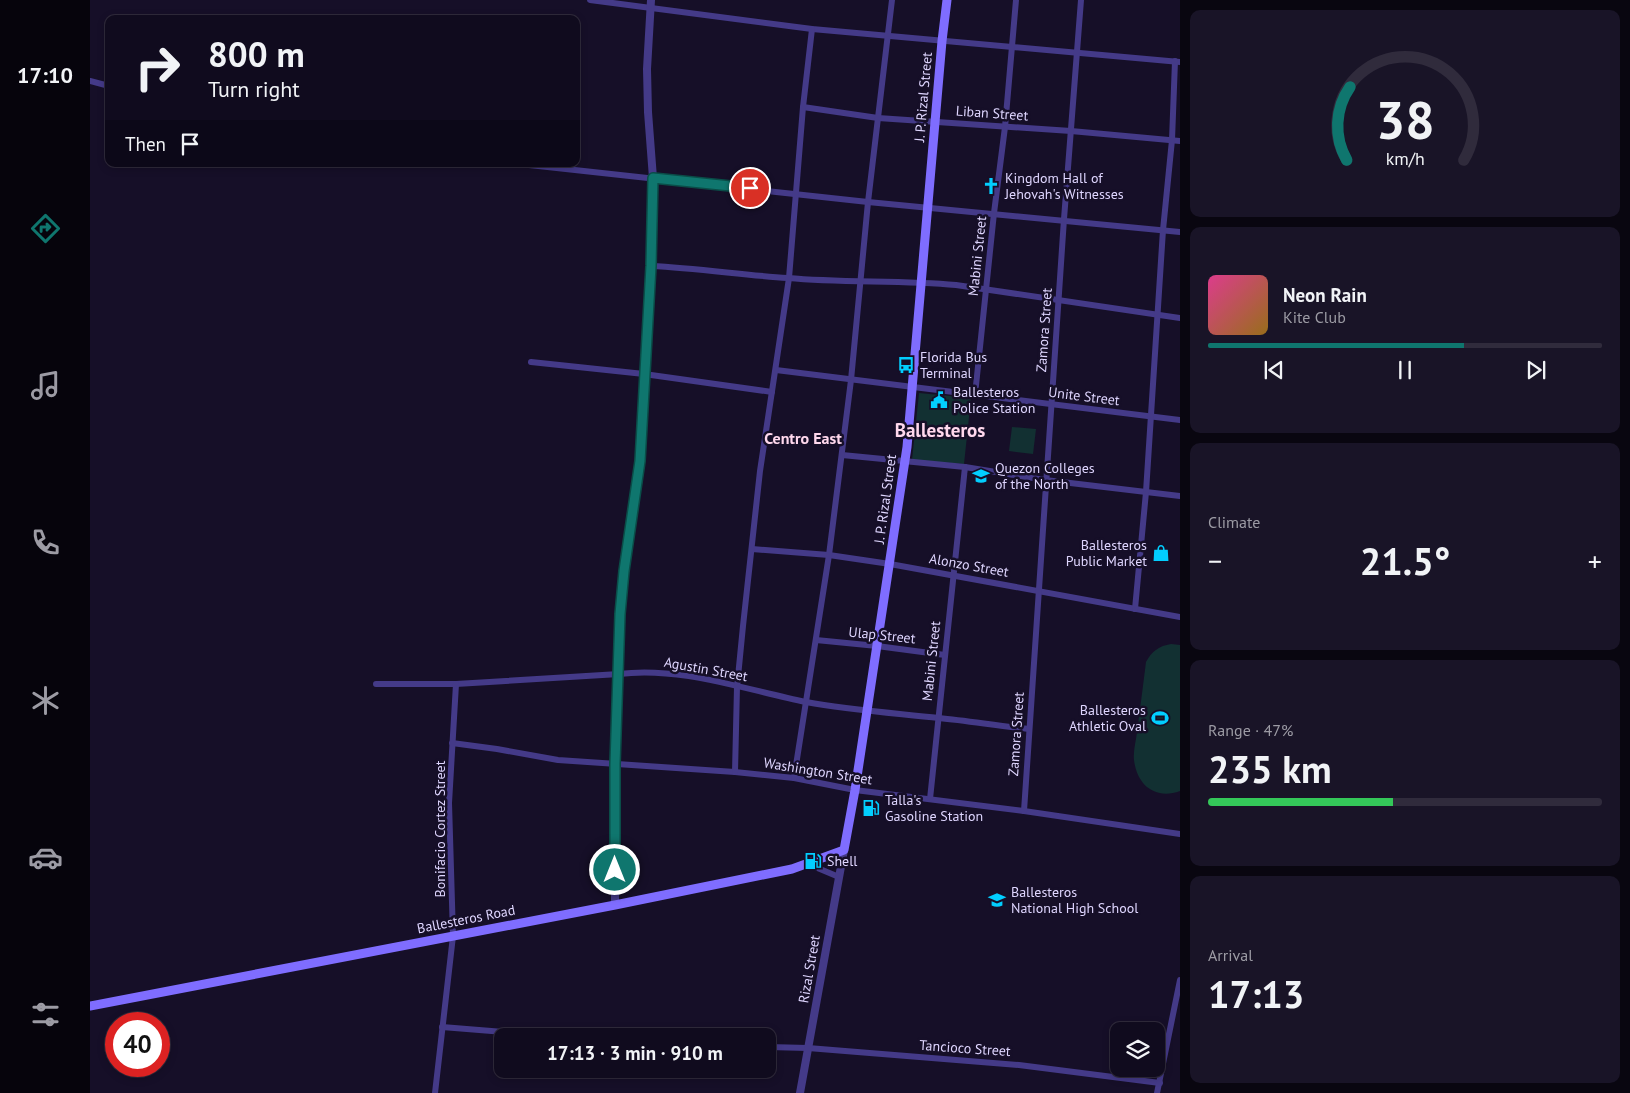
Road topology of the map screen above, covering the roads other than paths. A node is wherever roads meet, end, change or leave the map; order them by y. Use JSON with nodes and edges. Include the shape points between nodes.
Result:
{"nodes":[{"id":1,"x":590,"y":0,"type":"edge"},
{"id":2,"x":892,"y":0,"type":"edge"},
{"id":3,"x":947,"y":0,"type":"edge"},
{"id":4,"x":1016,"y":0,"type":"edge"},
{"id":5,"x":1081,"y":0,"type":"edge"},
{"id":6,"x":651,"y":4,"type":"edge"},
{"id":7,"x":812,"y":29,"type":"junction"},
{"id":8,"x":888,"y":36,"type":"junction"},
{"id":9,"x":942,"y":41,"type":"junction"},
{"id":10,"x":1011,"y":47,"type":"junction"},
{"id":11,"x":1076,"y":52,"type":"junction"},
{"id":12,"x":1178,"y":62,"type":"edge"},
{"id":13,"x":90,"y":81,"type":"edge"},
{"id":14,"x":105,"y":85,"type":"edge"},
{"id":15,"x":803,"y":106,"type":"junction"},
{"id":16,"x":878,"y":118,"type":"junction"},
{"id":17,"x":934,"y":122,"type":"junction"},
{"id":18,"x":1005,"y":127,"type":"junction"},
{"id":19,"x":1071,"y":131,"type":"junction"},
{"id":20,"x":1172,"y":140,"type":"junction"},
{"id":21,"x":1180,"y":141,"type":"edge"},
{"id":22,"x":548,"y":167,"type":"edge"},
{"id":23,"x":653,"y":178,"type":"junction"},
{"id":24,"x":797,"y":194,"type":"junction"},
{"id":25,"x":868,"y":202,"type":"junction"},
{"id":26,"x":927,"y":206,"type":"junction"},
{"id":27,"x":994,"y":213,"type":"junction"},
{"id":28,"x":1064,"y":219,"type":"junction"},
{"id":29,"x":1164,"y":230,"type":"junction"},
{"id":30,"x":1180,"y":232,"type":"edge"},
{"id":31,"x":651,"y":266,"type":"junction"},
{"id":32,"x":789,"y":278,"type":"junction"},
{"id":33,"x":860,"y":281,"type":"junction"},
{"id":34,"x":921,"y":282,"type":"junction"},
{"id":35,"x":986,"y":290,"type":"junction"},
{"id":36,"x":1059,"y":302,"type":"junction"},
{"id":37,"x":1158,"y":315,"type":"junction"},
{"id":38,"x":1180,"y":318,"type":"edge"},
{"id":39,"x":531,"y":362,"type":"dead end"},
{"id":40,"x":776,"y":370,"type":"junction"},
{"id":41,"x":644,"y":374,"type":"junction"},
{"id":42,"x":851,"y":380,"type":"junction"},
{"id":43,"x":912,"y":387,"type":"junction"},
{"id":44,"x":772,"y":392,"type":"junction"},
{"id":45,"x":975,"y":395,"type":"junction"},
{"id":46,"x":1052,"y":404,"type":"junction"},
{"id":47,"x":1151,"y":416,"type":"junction"},
{"id":48,"x":1180,"y":420,"type":"edge"},
{"id":49,"x":842,"y":455,"type":"junction"},
{"id":50,"x":904,"y":462,"type":"junction"},
{"id":51,"x":965,"y":467,"type":"junction"},
{"id":52,"x":1045,"y":480,"type":"junction"},
{"id":53,"x":1146,"y":492,"type":"junction"},
{"id":54,"x":1180,"y":496,"type":"edge"},
{"id":55,"x":752,"y":549,"type":"junction"},
{"id":56,"x":829,"y":555,"type":"junction"},
{"id":57,"x":890,"y":564,"type":"junction"},
{"id":58,"x":953,"y":574,"type":"junction"},
{"id":59,"x":1038,"y":591,"type":"junction"},
{"id":60,"x":1135,"y":609,"type":"junction"},
{"id":61,"x":1180,"y":616,"type":"edge"},
{"id":62,"x":816,"y":640,"type":"junction"},
{"id":63,"x":878,"y":646,"type":"junction"},
{"id":64,"x":944,"y":655,"type":"junction"},
{"id":65,"x":619,"y":674,"type":"junction"},
{"id":66,"x":376,"y":684,"type":"dead end"},
{"id":67,"x":456,"y":684,"type":"junction"},
{"id":68,"x":737,"y":687,"type":"junction"},
{"id":69,"x":806,"y":702,"type":"junction"},
{"id":70,"x":867,"y":712,"type":"junction"},
{"id":71,"x":938,"y":718,"type":"junction"},
{"id":72,"x":1029,"y":730,"type":"junction"},
{"id":73,"x":452,"y":743,"type":"junction"},
{"id":74,"x":615,"y":764,"type":"junction"},
{"id":75,"x":735,"y":772,"type":"junction"},
{"id":76,"x":794,"y":778,"type":"junction"},
{"id":77,"x":855,"y":790,"type":"junction"},
{"id":78,"x":930,"y":799,"type":"junction"},
{"id":79,"x":1024,"y":811,"type":"junction"},
{"id":80,"x":1180,"y":834,"type":"edge"},
{"id":81,"x":844,"y":850,"type":"junction"},
{"id":82,"x":808,"y":864,"type":"junction"},
{"id":83,"x":839,"y":877,"type":"junction"},
{"id":84,"x":615,"y":905,"type":"junction"},
{"id":85,"x":454,"y":936,"type":"junction"},
{"id":86,"x":1180,"y":980,"type":"edge"},
{"id":87,"x":90,"y":1006,"type":"edge"},
{"id":88,"x":442,"y":1027,"type":"junction"},
{"id":89,"x":494,"y":1031,"type":"edge"},
{"id":90,"x":776,"y":1047,"type":"edge"},
{"id":91,"x":808,"y":1048,"type":"junction"},
{"id":92,"x":1160,"y":1083,"type":"junction"},
{"id":93,"x":435,"y":1093,"type":"edge"},
{"id":94,"x":800,"y":1093,"type":"edge"},
{"id":95,"x":1157,"y":1093,"type":"edge"}],
"edges":[{"from":1,"to":6,"type":"street"},
{"from":2,"to":8,"type":"street"},
{"from":3,"to":9,"type":"main road","name":"J. P. Rizal Street"},
{"from":4,"to":10,"type":"street","name":"Mabini Street"},
{"from":5,"to":11,"type":"street","name":"Zamora Street"},
{"from":6,"to":7,"type":"street"},
{"from":6,"to":23,"type":"street","via":[[647,78]]},
{"from":7,"to":8,"type":"street"},
{"from":7,"to":15,"type":"street"},
{"from":8,"to":9,"type":"street"},
{"from":8,"to":16,"type":"street"},
{"from":9,"to":10,"type":"street"},
{"from":9,"to":17,"type":"main road","name":"J. P. Rizal Street"},
{"from":10,"to":11,"type":"street"},
{"from":10,"to":18,"type":"street","name":"Mabini Street"},
{"from":11,"to":12,"type":"street"},
{"from":11,"to":19,"type":"street","name":"Zamora Street"},
{"from":12,"to":20,"type":"street"},
{"from":13,"to":14,"type":"street"},
{"from":15,"to":16,"type":"street","name":"Liban Street"},
{"from":15,"to":24,"type":"street"},
{"from":16,"to":17,"type":"street","name":"Liban Street"},
{"from":16,"to":25,"type":"street"},
{"from":17,"to":18,"type":"street","name":"Liban Street"},
{"from":17,"to":26,"type":"main road","name":"J. P. Rizal Street"},
{"from":18,"to":19,"type":"street","name":"Liban Street"},
{"from":18,"to":27,"type":"street","name":"Mabini Street"},
{"from":19,"to":20,"type":"street","name":"Liban Street"},
{"from":19,"to":28,"type":"street","name":"Zamora Street"},
{"from":20,"to":21,"type":"street","name":"Liban Street"},
{"from":20,"to":29,"type":"street"},
{"from":22,"to":23,"type":"street"},
{"from":23,"to":24,"type":"street"},
{"from":23,"to":31,"type":"street"},
{"from":24,"to":25,"type":"street"},
{"from":24,"to":32,"type":"street"},
{"from":25,"to":26,"type":"street"},
{"from":25,"to":33,"type":"street"},
{"from":26,"to":27,"type":"street"},
{"from":26,"to":34,"type":"main road","name":"J. P. Rizal Street"},
{"from":27,"to":28,"type":"street"},
{"from":27,"to":35,"type":"street","name":"Mabini Street"},
{"from":28,"to":29,"type":"street"},
{"from":28,"to":36,"type":"street","name":"Zamora Street"},
{"from":29,"to":30,"type":"street"},
{"from":29,"to":37,"type":"street"},
{"from":31,"to":32,"type":"street"},
{"from":31,"to":41,"type":"street"},
{"from":32,"to":33,"type":"street"},
{"from":32,"to":40,"type":"street"},
{"from":33,"to":34,"type":"street"},
{"from":33,"to":42,"type":"street"},
{"from":34,"to":35,"type":"street"},
{"from":34,"to":43,"type":"main road","name":"J. P. Rizal Street"},
{"from":35,"to":36,"type":"street"},
{"from":35,"to":45,"type":"street","name":"Mabini Street"},
{"from":36,"to":37,"type":"street"},
{"from":36,"to":46,"type":"street","name":"Zamora Street"},
{"from":37,"to":38,"type":"street"},
{"from":37,"to":47,"type":"street"},
{"from":39,"to":41,"type":"street"},
{"from":40,"to":42,"type":"street","name":"Unite Street"},
{"from":40,"to":44,"type":"street"},
{"from":41,"to":44,"type":"street"},
{"from":41,"to":65,"type":"street","via":[[639,478],[622,595]]},
{"from":42,"to":43,"type":"street","name":"Unite Street"},
{"from":42,"to":49,"type":"street"},
{"from":43,"to":45,"type":"street","name":"Unite Street"},
{"from":43,"to":50,"type":"main road","name":"J. P. Rizal Street"},
{"from":44,"to":55,"type":"street"},
{"from":45,"to":46,"type":"street","name":"Unite Street"},
{"from":46,"to":47,"type":"street","name":"Unite Street"},
{"from":46,"to":52,"type":"street","name":"Zamora Street"},
{"from":47,"to":48,"type":"street","name":"Unite Street"},
{"from":47,"to":53,"type":"street"},
{"from":49,"to":50,"type":"street"},
{"from":49,"to":56,"type":"street"},
{"from":50,"to":51,"type":"street"},
{"from":50,"to":57,"type":"main road","name":"J. P. Rizal Street"},
{"from":51,"to":52,"type":"street"},
{"from":51,"to":58,"type":"street","name":"Mabini Street"},
{"from":52,"to":53,"type":"street"},
{"from":52,"to":59,"type":"street","name":"Zamora Street"},
{"from":53,"to":54,"type":"street"},
{"from":53,"to":60,"type":"street"},
{"from":55,"to":56,"type":"street","name":"Alonzo Street"},
{"from":55,"to":68,"type":"street"},
{"from":56,"to":57,"type":"street","name":"Alonzo Street"},
{"from":56,"to":62,"type":"street"},
{"from":57,"to":58,"type":"street","name":"Alonzo Street"},
{"from":57,"to":63,"type":"main road","name":"J. P. Rizal Street"},
{"from":58,"to":59,"type":"street","name":"Alonzo Street"},
{"from":58,"to":64,"type":"street","name":"Mabini Street"},
{"from":59,"to":60,"type":"street","name":"Alonzo Street"},
{"from":59,"to":72,"type":"street","name":"Zamora Street"},
{"from":60,"to":61,"type":"street","name":"Alonzo Street"},
{"from":62,"to":63,"type":"street","name":"Ulap Street"},
{"from":62,"to":69,"type":"street"},
{"from":63,"to":64,"type":"street","name":"Ulap Street"},
{"from":63,"to":70,"type":"main road","name":"J. P. Rizal Street"},
{"from":64,"to":71,"type":"street","name":"Mabini Street"},
{"from":65,"to":67,"type":"street","name":"Agustin Street"},
{"from":65,"to":68,"type":"street","name":"Agustin Street","via":[[674,674]]},
{"from":65,"to":74,"type":"street"},
{"from":66,"to":67,"type":"street","name":"Agustin Street"},
{"from":67,"to":73,"type":"street","name":"Bonifacio Cortez Street"},
{"from":68,"to":69,"type":"street","name":"Agustin Street"},
{"from":68,"to":75,"type":"street"},
{"from":69,"to":70,"type":"street","name":"Agustin Street"},
{"from":69,"to":76,"type":"street"},
{"from":70,"to":71,"type":"street","name":"Agustin Street"},
{"from":70,"to":77,"type":"main road","name":"J. P. Rizal Street"},
{"from":71,"to":72,"type":"street","name":"Agustin Street"},
{"from":71,"to":78,"type":"street","name":"Mabini Street"},
{"from":72,"to":79,"type":"street","name":"Zamora Street"},
{"from":73,"to":74,"type":"street","name":"Washington Street","via":[[558,760]]},
{"from":73,"to":85,"type":"street","name":"Bonifacio Cortez Street","via":[[449,803]]},
{"from":74,"to":75,"type":"street","name":"Washington Street"},
{"from":74,"to":84,"type":"street"},
{"from":75,"to":76,"type":"street","name":"Washington Street"},
{"from":76,"to":77,"type":"street","name":"Washington Street"},
{"from":77,"to":78,"type":"street","name":"Washington Street"},
{"from":77,"to":81,"type":"main road","name":"J. P. Rizal Street"},
{"from":78,"to":79,"type":"street","name":"Washington Street"},
{"from":79,"to":80,"type":"street","name":"Washington Street"},
{"from":81,"to":82,"type":"main road","name":"Ballesteros Road"},
{"from":81,"to":83,"type":"street","name":"Rizal Street"},
{"from":82,"to":83,"type":"street"},
{"from":82,"to":84,"type":"main road","name":"Ballesteros Road"},
{"from":83,"to":91,"type":"street","name":"Rizal Street"},
{"from":84,"to":85,"type":"main road","name":"Ballesteros Road"},
{"from":85,"to":87,"type":"main road","name":"Ballesteros Road"},
{"from":85,"to":88,"type":"street","name":"Bonifacio Cortez Street"},
{"from":86,"to":92,"type":"street"},
{"from":88,"to":89,"type":"street"},
{"from":88,"to":93,"type":"street","name":"Bonifacio Cortez Street"},
{"from":90,"to":91,"type":"street","name":"Tancioco Street"},
{"from":91,"to":92,"type":"street","name":"Tancioco Street","via":[[1019,1065]]},
{"from":91,"to":94,"type":"street","name":"Rizal Street"},
{"from":92,"to":95,"type":"street"}]}
